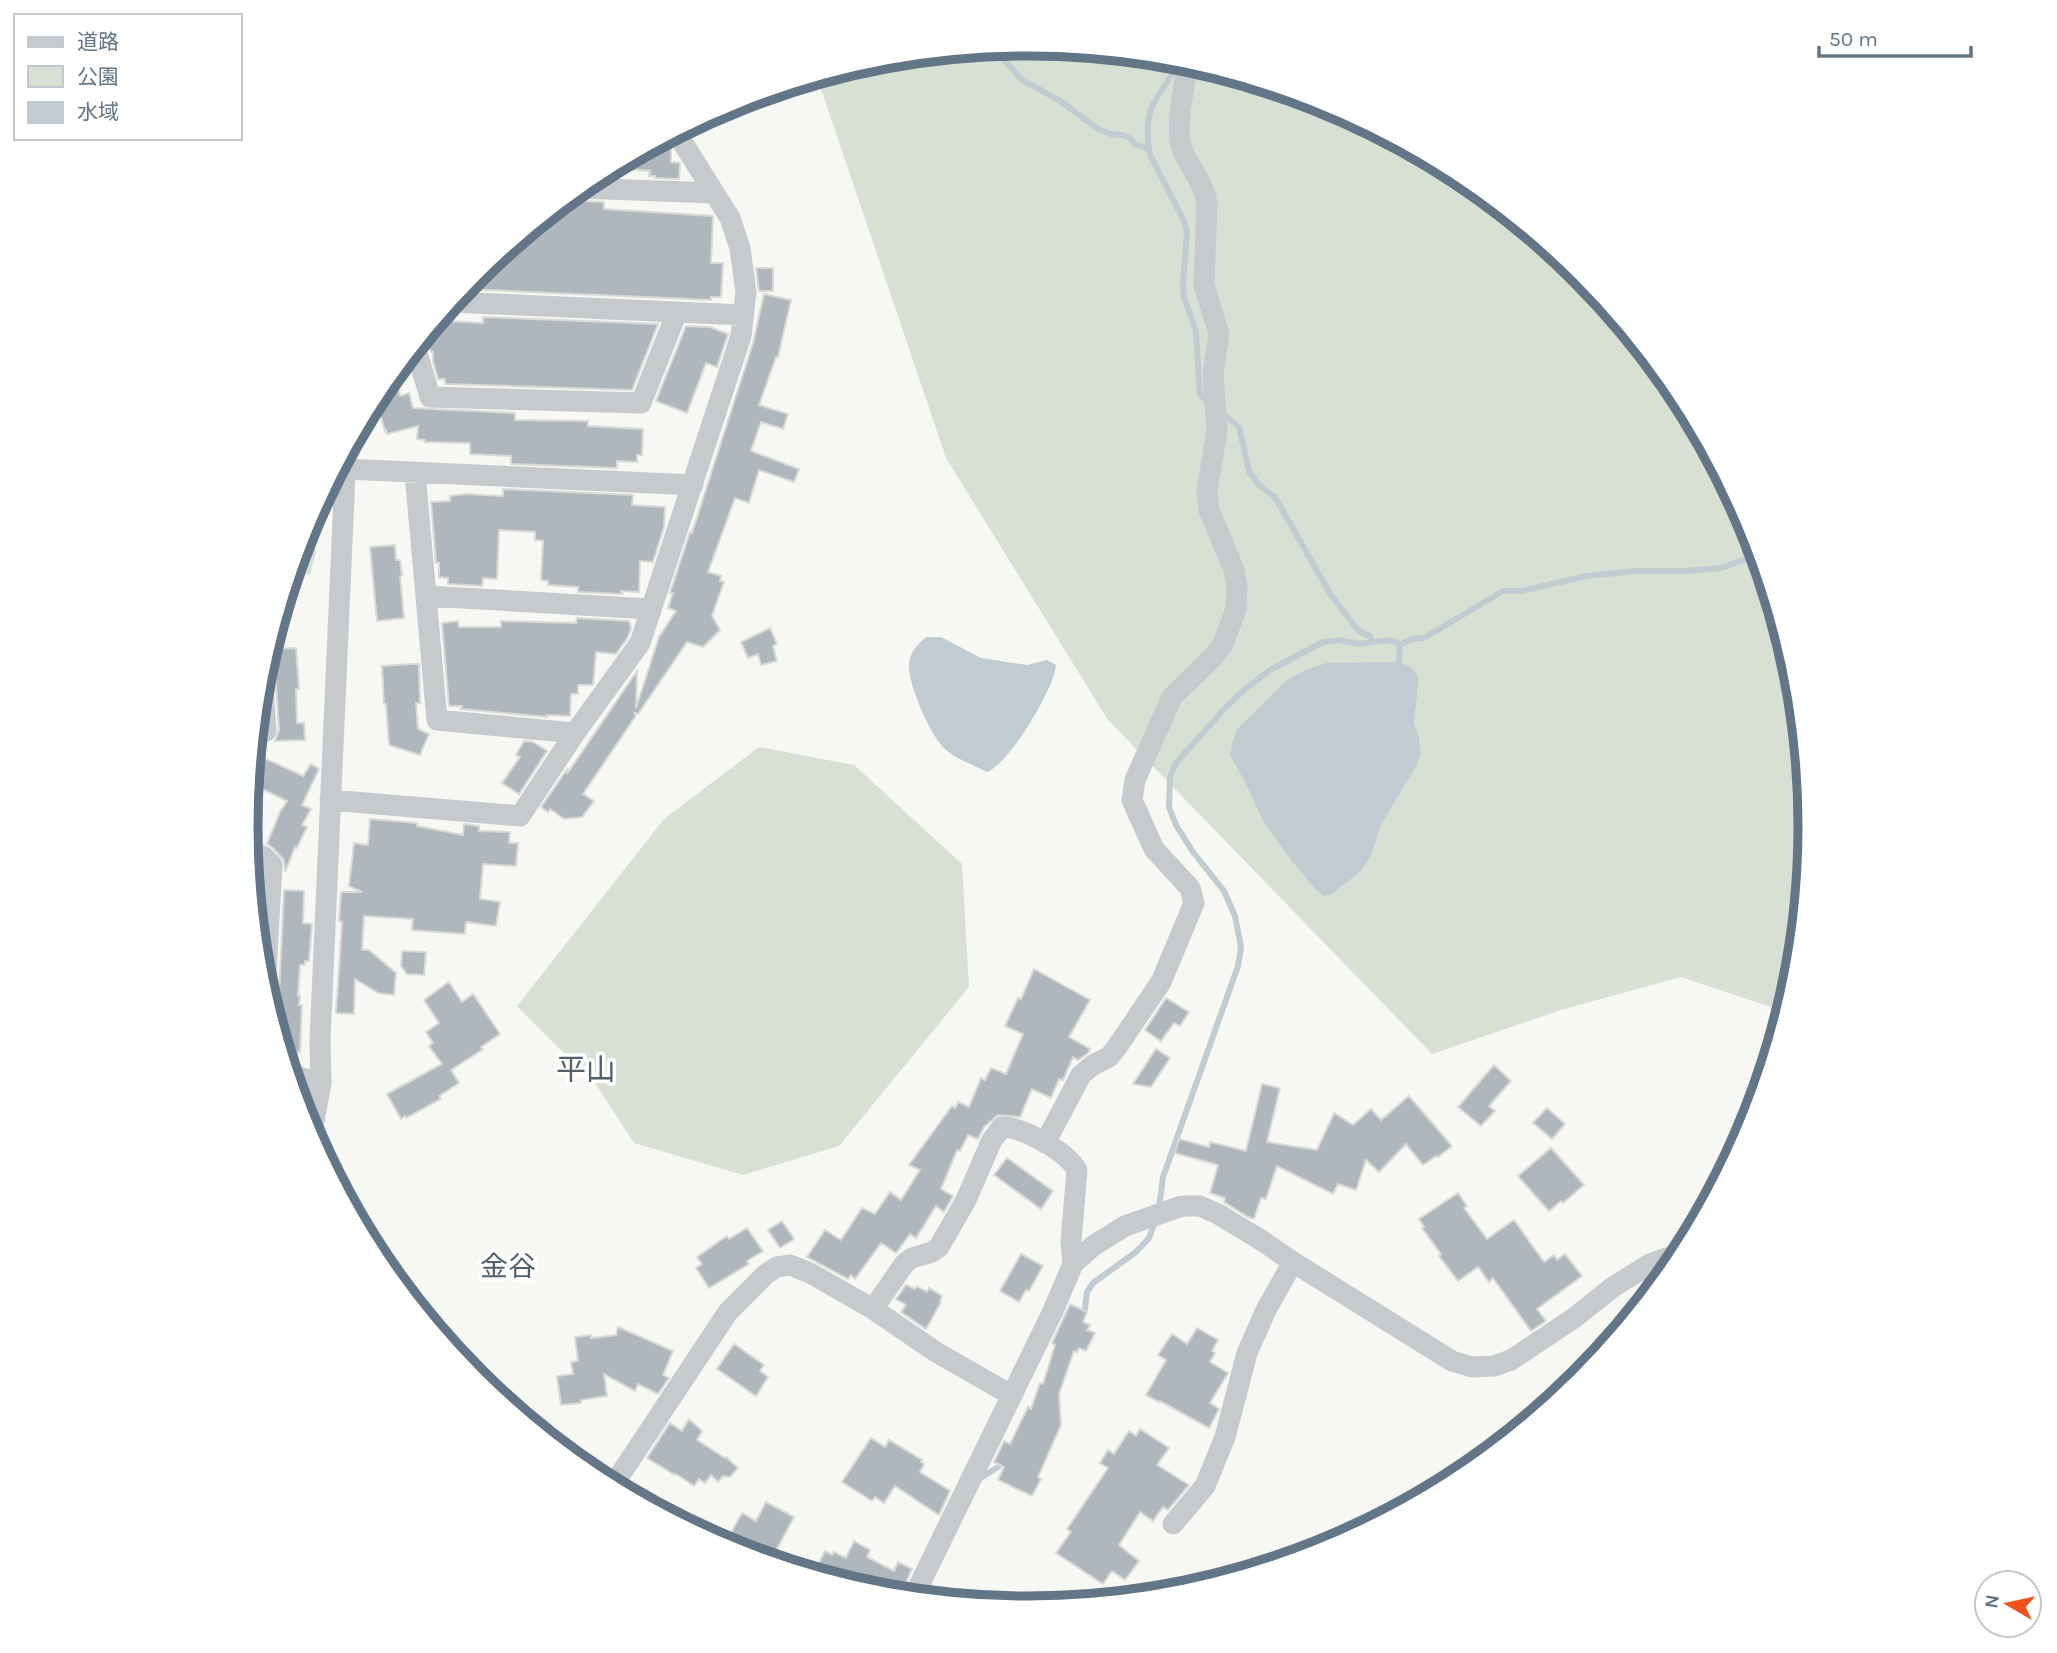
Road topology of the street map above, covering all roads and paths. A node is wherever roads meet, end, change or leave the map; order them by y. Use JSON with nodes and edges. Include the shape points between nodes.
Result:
{"nodes":[{"id":1,"x":1186,"y":73,"type":"edge"},
{"id":2,"x":680,"y":139,"type":"edge"},
{"id":3,"x":596,"y":189,"type":"edge"},
{"id":4,"x":714,"y":194,"type":"junction"},
{"id":5,"x":464,"y":303,"type":"edge"},
{"id":6,"x":677,"y":312,"type":"junction"},
{"id":7,"x":743,"y":315,"type":"junction"},
{"id":8,"x":418,"y":356,"type":"edge"},
{"id":9,"x":350,"y":461,"type":"edge"},
{"id":10,"x":346,"y":470,"type":"edge"},
{"id":11,"x":415,"y":473,"type":"junction"},
{"id":12,"x":693,"y":485,"type":"junction"},
{"id":13,"x":426,"y":596,"type":"junction"},
{"id":14,"x":650,"y":608,"type":"junction"},
{"id":15,"x":575,"y":733,"type":"junction"},
{"id":16,"x":330,"y":800,"type":"junction"},
{"id":17,"x":259,"y":855,"type":"edge"},
{"id":18,"x":265,"y":927,"type":"edge"},
{"id":19,"x":300,"y":1077,"type":"edge"},
{"id":20,"x":321,"y":1083,"type":"junction"},
{"id":21,"x":315,"y":1116,"type":"edge"},
{"id":22,"x":1045,"y":1143,"type":"junction"},
{"id":23,"x":1667,"y":1258,"type":"edge"},
{"id":24,"x":1293,"y":1262,"type":"junction"},
{"id":25,"x":1073,"y":1264,"type":"junction"},
{"id":26,"x":873,"y":1310,"type":"junction"},
{"id":27,"x":1011,"y":1395,"type":"junction"},
{"id":28,"x":618,"y":1478,"type":"edge"},
{"id":29,"x":1173,"y":1524,"type":"dead end"},
{"id":30,"x":918,"y":1588,"type":"edge"}],
"edges":[{"from":1,"to":22,"type":"street","via":[[1181,147],[1205,192],[1204,285],[1219,334],[1213,373],[1217,431],[1207,491],[1209,510],[1234,570],[1236,609],[1223,644],[1172,697],[1135,780],[1132,800],[1154,849],[1190,888],[1194,903],[1161,982],[1109,1057],[1081,1075]]},
{"from":2,"to":4,"type":"street"},
{"from":3,"to":4,"type":"street"},
{"from":4,"to":7,"type":"street","via":[[730,218],[740,248],[746,292]]},
{"from":5,"to":6,"type":"street"},
{"from":6,"to":7,"type":"street"},
{"from":6,"to":8,"type":"street","via":[[640,403],[430,397]]},
{"from":7,"to":12,"type":"street","via":[[741,336]]},
{"from":9,"to":11,"type":"street"},
{"from":10,"to":16,"type":"street"},
{"from":11,"to":12,"type":"street"},
{"from":11,"to":13,"type":"street"},
{"from":12,"to":14,"type":"street"},
{"from":13,"to":14,"type":"street"},
{"from":13,"to":15,"type":"street","via":[[437,720]]},
{"from":14,"to":15,"type":"street","via":[[640,643]]},
{"from":15,"to":16,"type":"street","via":[[520,816]]},
{"from":16,"to":20,"type":"street"},
{"from":17,"to":18,"type":"street","via":[[272,865]]},
{"from":19,"to":20,"type":"street"},
{"from":20,"to":21,"type":"street"},
{"from":22,"to":25,"type":"street","via":[[1077,1170]]},
{"from":22,"to":26,"type":"street","via":[[1013,1127],[1002,1127],[939,1247],[905,1263]]},
{"from":23,"to":24,"type":"street","via":[[1640,1270],[1511,1360],[1472,1367],[1452,1361]]},
{"from":24,"to":25,"type":"street","via":[[1218,1214],[1200,1206],[1182,1206],[1125,1226]]},
{"from":24,"to":29,"type":"street","via":[[1247,1353],[1225,1437],[1205,1486]]},
{"from":25,"to":27,"type":"street"},
{"from":26,"to":27,"type":"street"},
{"from":26,"to":28,"type":"street","via":[[810,1273],[790,1265],[776,1267],[729,1312]]},
{"from":27,"to":30,"type":"street"}]}
